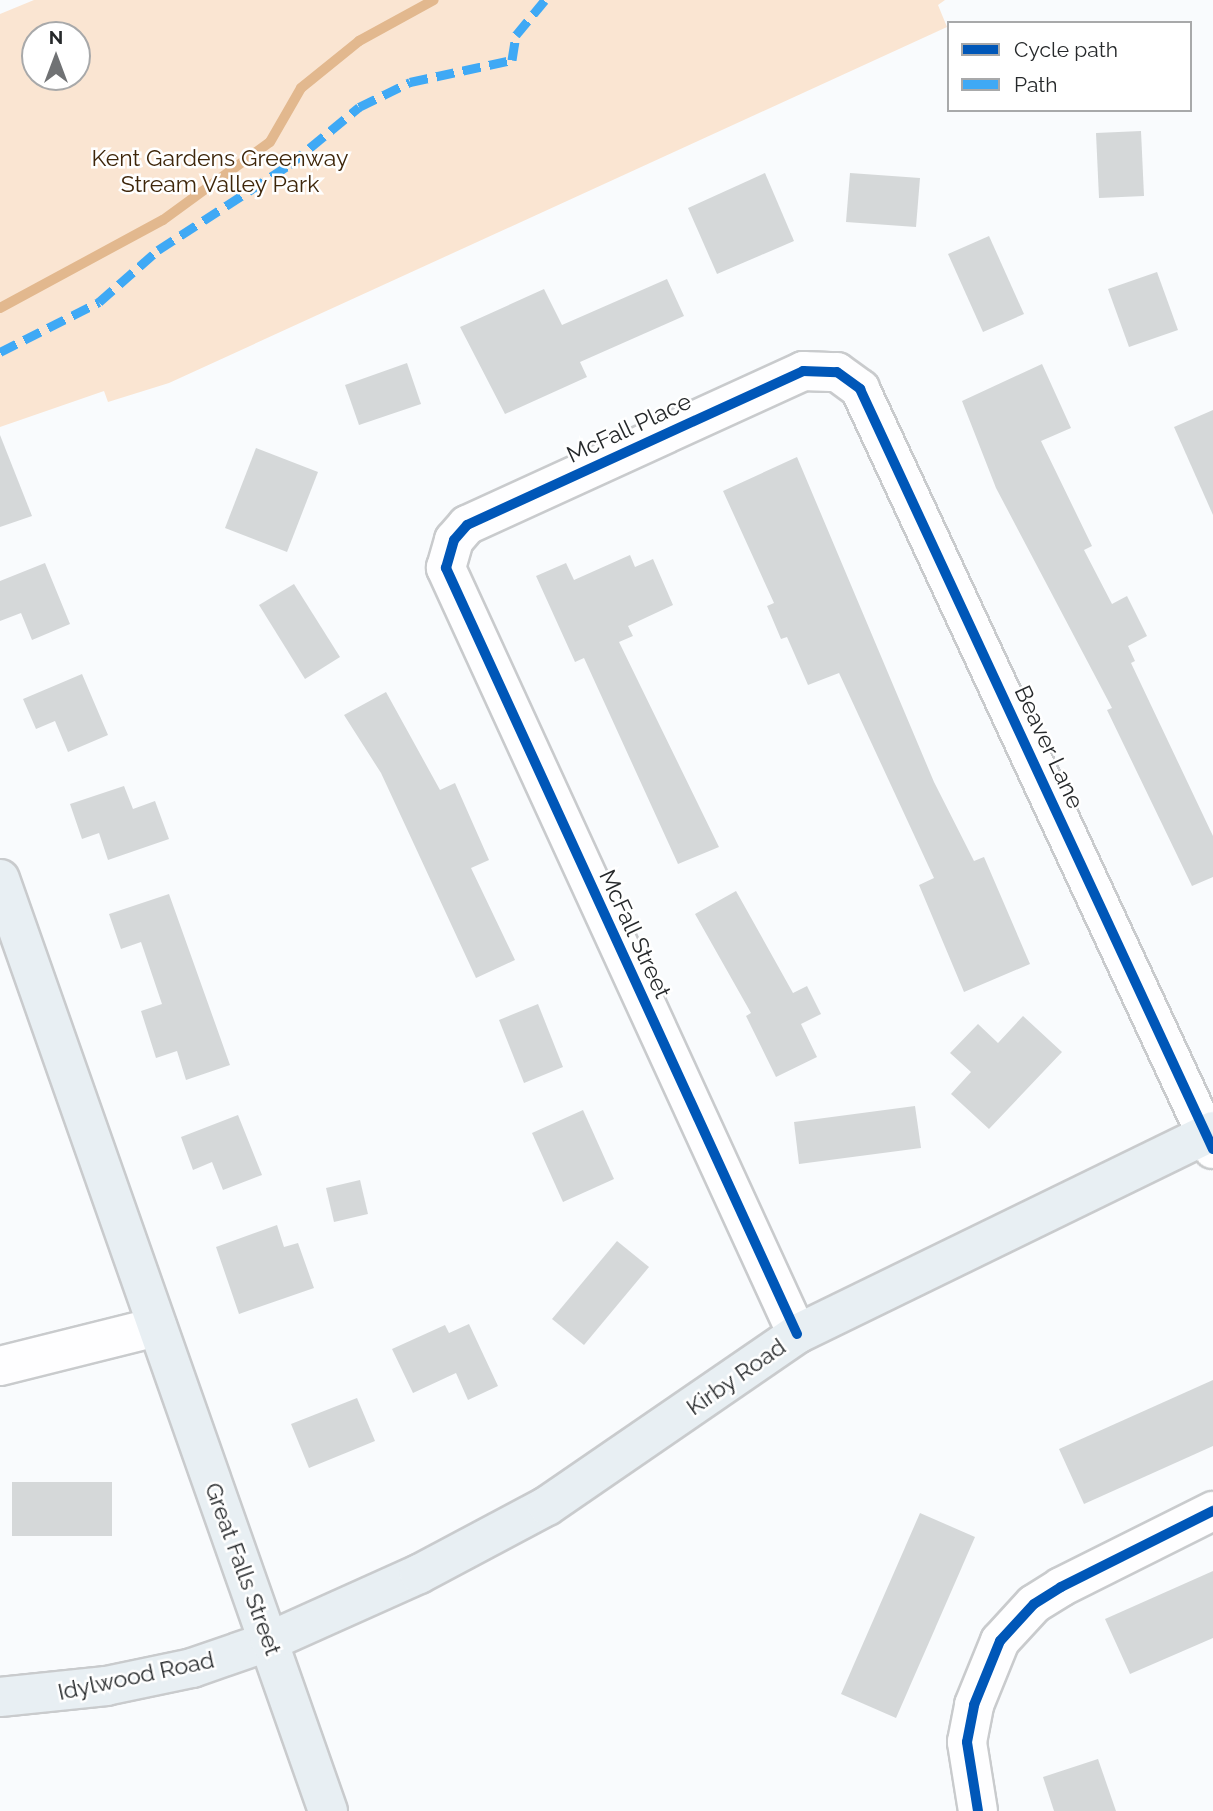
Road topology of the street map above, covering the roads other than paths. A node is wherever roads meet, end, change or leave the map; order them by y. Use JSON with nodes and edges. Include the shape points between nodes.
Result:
{"nodes":[{"id":1,"x":841,"y":362,"type":"joint"},
{"id":2,"x":438,"y":545,"type":"joint"},
{"id":3,"x":0,"y":879,"type":"edge"},
{"id":4,"x":1211,"y":1138,"type":"edge"},
{"id":5,"x":157,"y":1327,"type":"junction"},
{"id":6,"x":797,"y":1334,"type":"junction"},
{"id":7,"x":0,"y":1366,"type":"edge"},
{"id":8,"x":1213,"y":1511,"type":"edge"},
{"id":9,"x":270,"y":1641,"type":"junction"},
{"id":10,"x":0,"y":1697,"type":"edge"},
{"id":11,"x":328,"y":1811,"type":"edge"},
{"id":12,"x":978,"y":1811,"type":"edge"}],
"edges":[{"from":1,"to":2,"type":"street","name":"McFall Place","via":[[803,371],[467,525]]},
{"from":1,"to":4,"type":"street","name":"Beaver Lane","via":[[860,389]]},
{"from":2,"to":6,"type":"street","name":"McFall Street","via":[[451,588]]},
{"from":3,"to":5,"type":"main road","name":"Great Falls Street"},
{"from":4,"to":6,"type":"main road","name":"Kirby Road"},
{"from":5,"to":7,"type":"street"},
{"from":5,"to":9,"type":"main road","name":"Great Falls Street"},
{"from":6,"to":9,"type":"main road","name":"Kirby Road","via":[[547,1506],[429,1569]]},
{"from":8,"to":12,"type":"street","via":[[1061,1587],[1034,1604],[1000,1641],[974,1705],[967,1742]]},
{"from":9,"to":10,"type":"main road","name":"Idylwood Road","via":[[106,1686]]},
{"from":9,"to":11,"type":"main road","name":"Great Falls Street"}]}
